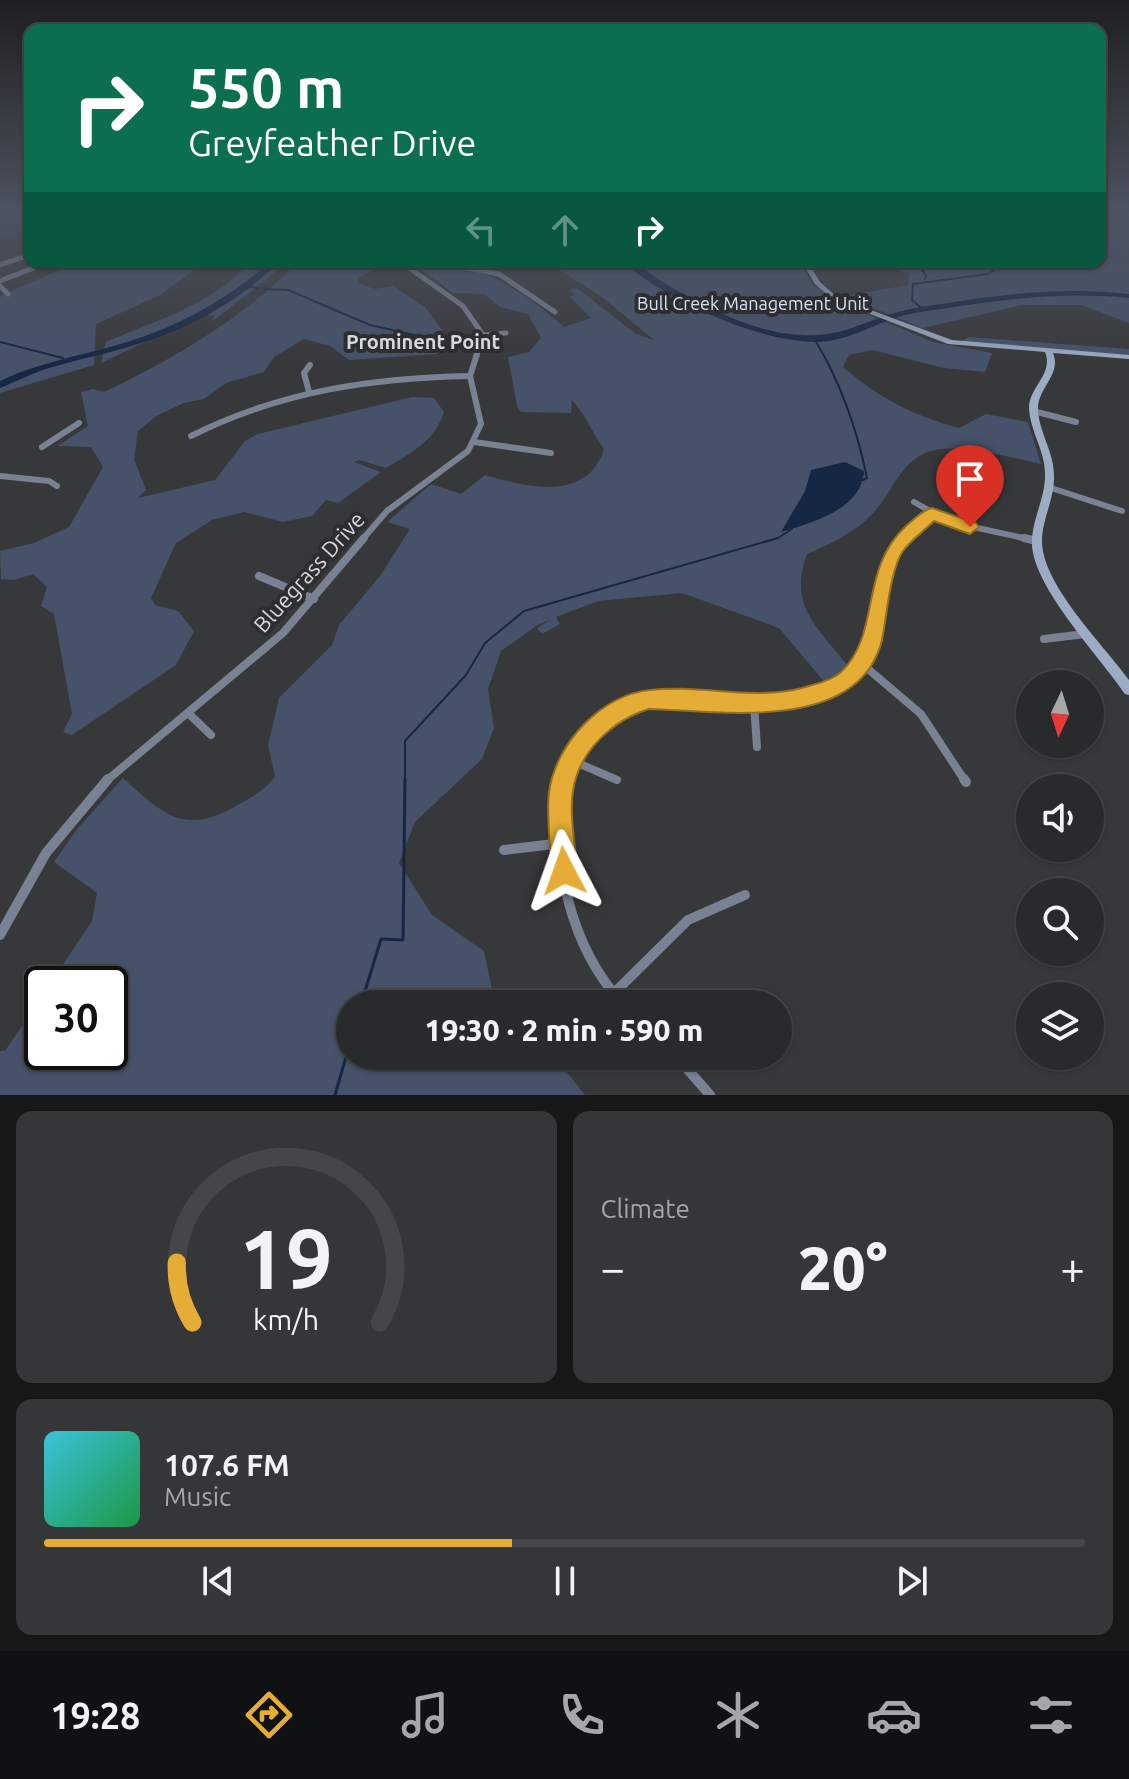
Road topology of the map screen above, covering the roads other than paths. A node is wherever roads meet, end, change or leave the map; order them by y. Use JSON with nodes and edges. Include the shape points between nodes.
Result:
{"nodes":[{"id":1,"x":36,"y":268,"type":"edge"},
{"id":2,"x":409,"y":268,"type":"edge"},
{"id":3,"x":468,"y":268,"type":"edge"},
{"id":4,"x":808,"y":268,"type":"edge"},
{"id":5,"x":0,"y":284,"type":"edge"},
{"id":6,"x":8,"y":294,"type":"dead end"},
{"id":7,"x":555,"y":312,"type":"dead end"},
{"id":8,"x":506,"y":333,"type":"dead end"},
{"id":9,"x":483,"y":335,"type":"junction"},
{"id":10,"x":1049,"y":352,"type":"junction"},
{"id":11,"x":1129,"y":357,"type":"edge"},
{"id":12,"x":310,"y":365,"type":"dead end"},
{"id":13,"x":470,"y":376,"type":"junction"},
{"id":14,"x":309,"y":392,"type":"junction"},
{"id":15,"x":1033,"y":411,"type":"junction"},
{"id":16,"x":1076,"y":422,"type":"dead end"},
{"id":17,"x":79,"y":423,"type":"dead end"},
{"id":18,"x":191,"y":436,"type":"dead end"},
{"id":19,"x":474,"y":442,"type":"junction"},
{"id":20,"x":42,"y":447,"type":"dead end"},
{"id":21,"x":551,"y":453,"type":"dead end"},
{"id":22,"x":0,"y":476,"type":"edge"},
{"id":23,"x":57,"y":486,"type":"dead end"},
{"id":24,"x":1048,"y":487,"type":"junction"},
{"id":25,"x":914,"y":502,"type":"dead end"},
{"id":26,"x":1122,"y":511,"type":"dead end"},
{"id":27,"x":932,"y":514,"type":"junction"},
{"id":28,"x":1037,"y":541,"type":"junction"},
{"id":29,"x":259,"y":576,"type":"dead end"},
{"id":30,"x":314,"y":599,"type":"junction"},
{"id":31,"x":1089,"y":634,"type":"junction"},
{"id":32,"x":1044,"y":639,"type":"dead end"},
{"id":33,"x":861,"y":663,"type":"junction"},
{"id":34,"x":1129,"y":690,"type":"edge"},
{"id":35,"x":754,"y":704,"type":"junction"},
{"id":36,"x":188,"y":713,"type":"junction"},
{"id":37,"x":211,"y":735,"type":"dead end"},
{"id":38,"x":757,"y":747,"type":"dead end"},
{"id":39,"x":571,"y":760,"type":"junction"},
{"id":40,"x":617,"y":780,"type":"dead end"},
{"id":41,"x":966,"y":782,"type":"dead end"},
{"id":42,"x":562,"y":843,"type":"junction"},
{"id":43,"x":504,"y":850,"type":"dead end"},
{"id":44,"x":745,"y":895,"type":"dead end"},
{"id":45,"x":0,"y":935,"type":"edge"},
{"id":46,"x":610,"y":990,"type":"edge"},
{"id":47,"x":617,"y":990,"type":"edge"},
{"id":48,"x":688,"y":1070,"type":"edge"},
{"id":49,"x":710,"y":1095,"type":"edge"}],
"edges":[{"from":1,"to":5,"type":"street"},
{"from":2,"to":9,"type":"street","via":[[463,306]]},
{"from":3,"to":7,"type":"street","via":[[499,274]]},
{"from":4,"to":10,"type":"street","via":[[830,295],[902,325],[972,347]]},
{"from":5,"to":6,"type":"street"},
{"from":8,"to":9,"type":"street"},
{"from":9,"to":13,"type":"street"},
{"from":10,"to":11,"type":"street"},
{"from":10,"to":15,"type":"street","via":[[1053,365]]},
{"from":12,"to":14,"type":"street","via":[[304,373]]},
{"from":13,"to":14,"type":"street","via":[[385,377]]},
{"from":13,"to":19,"type":"street","via":[[482,417]]},
{"from":14,"to":18,"type":"street","via":[[245,408]]},
{"from":15,"to":16,"type":"street"},
{"from":15,"to":24,"type":"street","via":[[1048,462]]},
{"from":17,"to":20,"type":"street"},
{"from":19,"to":21,"type":"street"},
{"from":19,"to":30,"type":"street","name":"Bluegrass Drive","via":[[462,457],[387,511]]},
{"from":22,"to":23,"type":"street"},
{"from":24,"to":26,"type":"street"},
{"from":24,"to":28,"type":"street"},
{"from":25,"to":27,"type":"street"},
{"from":27,"to":28,"type":"street"},
{"from":27,"to":33,"type":"street","via":[[892,554]]},
{"from":28,"to":31,"type":"street","via":[[1048,578]]},
{"from":29,"to":30,"type":"street"},
{"from":30,"to":36,"type":"street","name":"Bluegrass Drive","via":[[283,633]]},
{"from":31,"to":32,"type":"street"},
{"from":31,"to":34,"type":"street"},
{"from":33,"to":35,"type":"street","via":[[848,678],[817,695]]},
{"from":33,"to":41,"type":"street","via":[[921,714]]},
{"from":35,"to":38,"type":"street"},
{"from":35,"to":39,"type":"street","via":[[675,697],[624,707],[598,723]]},
{"from":36,"to":37,"type":"street"},
{"from":36,"to":45,"type":"street","name":"Bluegrass Drive","via":[[112,774],[78,811],[46,853]]},
{"from":39,"to":40,"type":"street"},
{"from":39,"to":42,"type":"street","via":[[561,791]]},
{"from":42,"to":43,"type":"street"},
{"from":42,"to":46,"type":"street","via":[[575,925],[594,972]]},
{"from":44,"to":47,"type":"street","via":[[688,920]]},
{"from":48,"to":49,"type":"street"}]}
